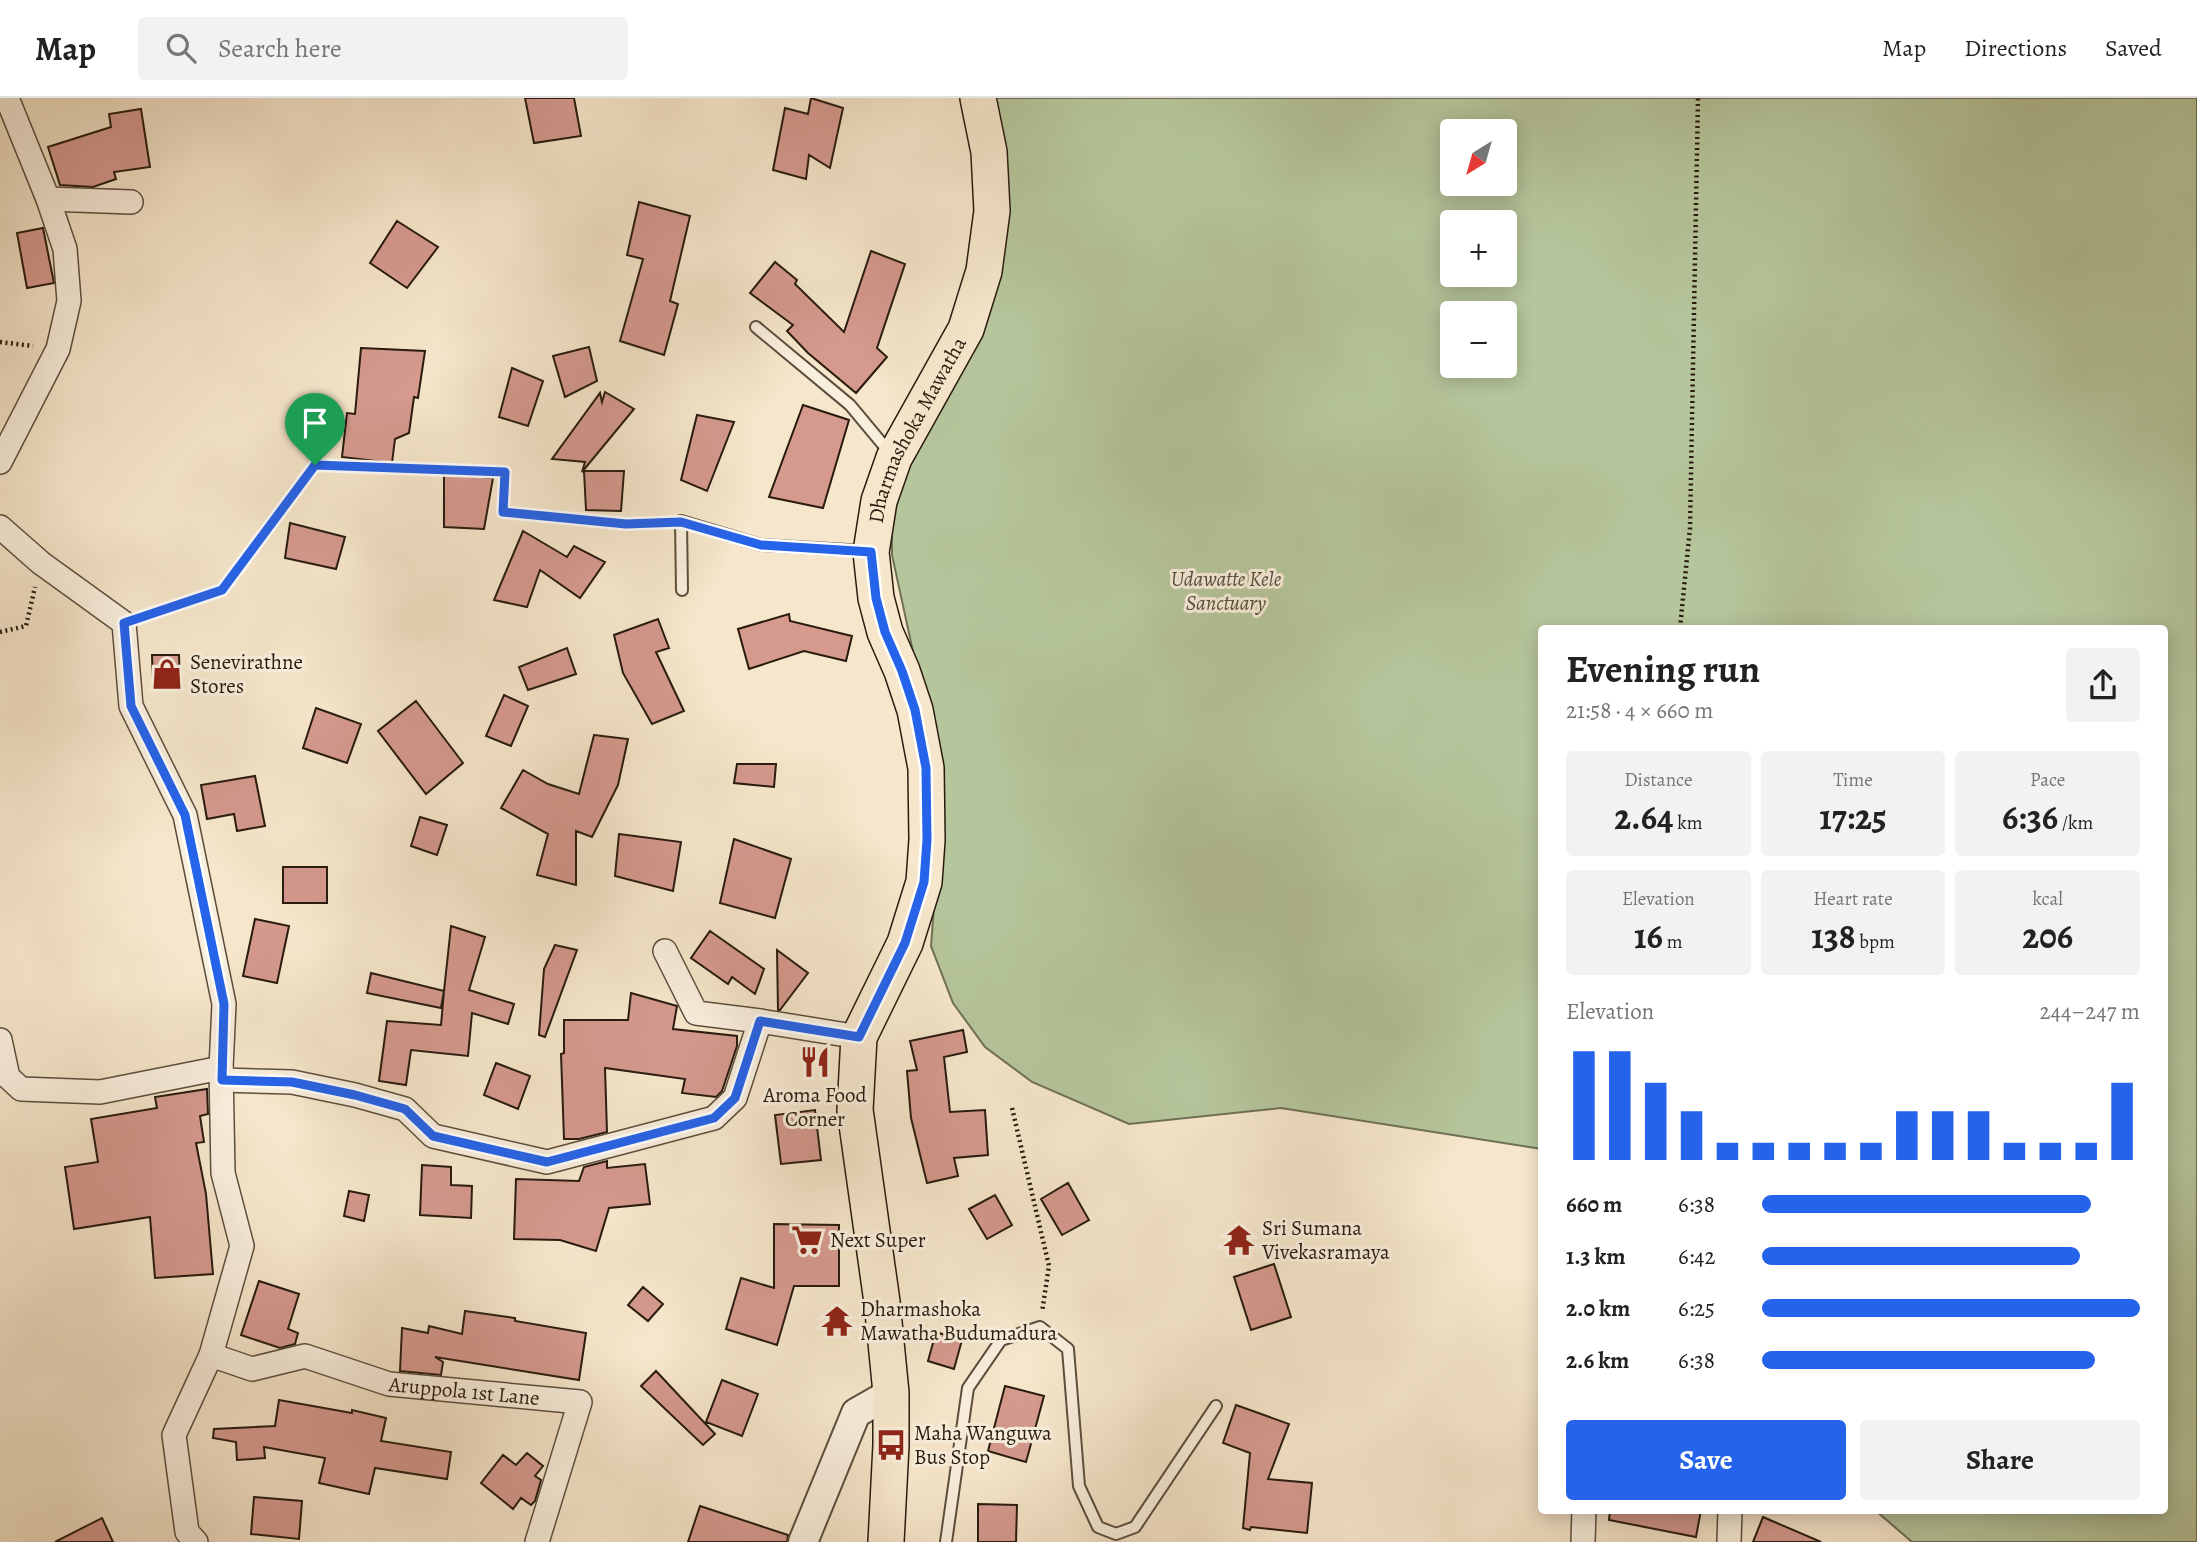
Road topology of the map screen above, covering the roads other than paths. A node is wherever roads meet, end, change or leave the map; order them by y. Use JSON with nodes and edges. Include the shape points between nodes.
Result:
{"nodes":[{"id":1,"x":7,"y":98,"type":"edge"},
{"id":2,"x":978,"y":98,"type":"edge"},
{"id":3,"x":48,"y":199,"type":"junction"},
{"id":4,"x":131,"y":202,"type":"dead end"},
{"id":5,"x":756,"y":327,"type":"dead end"},
{"id":6,"x":894,"y":458,"type":"junction"},
{"id":7,"x":0,"y":462,"type":"edge"},
{"id":8,"x":0,"y":527,"type":"edge"},
{"id":9,"x":871,"y":552,"type":"junction"},
{"id":10,"x":682,"y":590,"type":"dead end"},
{"id":11,"x":665,"y":951,"type":"dead end"},
{"id":12,"x":760,"y":1021,"type":"junction"},
{"id":13,"x":859,"y":1037,"type":"junction"},
{"id":14,"x":0,"y":1040,"type":"edge"},
{"id":15,"x":221,"y":1074,"type":"junction"},
{"id":16,"x":211,"y":1355,"type":"junction"},
{"id":17,"x":891,"y":1393,"type":"junction"},
{"id":18,"x":1216,"y":1406,"type":"dead end"},
{"id":19,"x":1584,"y":1514,"type":"edge"},
{"id":20,"x":1730,"y":1514,"type":"edge"},
{"id":21,"x":197,"y":1542,"type":"edge"},
{"id":22,"x":537,"y":1542,"type":"edge"},
{"id":23,"x":803,"y":1542,"type":"edge"},
{"id":24,"x":886,"y":1542,"type":"edge"},
{"id":25,"x":946,"y":1542,"type":"edge"},
{"id":26,"x":1583,"y":1542,"type":"edge"},
{"id":27,"x":1729,"y":1542,"type":"edge"}],
"edges":[{"from":1,"to":3,"type":"street"},
{"from":2,"to":6,"type":"main road","name":"Dharmashoka Mawatha","via":[[989,152],[992,211],[984,271],[967,329]]},
{"from":3,"to":4,"type":"street"},
{"from":3,"to":7,"type":"street","via":[[65,249],[69,302],[58,349]]},
{"from":5,"to":6,"type":"lane","via":[[850,405]]},
{"from":6,"to":9,"type":"main road","name":"Dharmashoka Mawatha","via":[[879,501]]},
{"from":8,"to":15,"type":"street","via":[[124,623],[131,706],[185,815],[224,1004]]},
{"from":9,"to":10,"type":"lane","via":[[761,545],[681,522]]},
{"from":9,"to":13,"type":"main road","name":"Dharmashoka Mawatha","via":[[885,632],[915,710],[926,768],[927,840],[924,882],[905,943]]},
{"from":11,"to":12,"type":"street","via":[[696,1013]]},
{"from":12,"to":13,"type":"street"},
{"from":12,"to":15,"type":"street","via":[[735,1098],[714,1118],[547,1162],[433,1136],[405,1109],[355,1095]]},
{"from":13,"to":17,"type":"main road","name":"Dharmashoka Mawatha","via":[[855,1110]]},
{"from":14,"to":15,"type":"street","via":[[8,1077],[21,1088],[100,1093]]},
{"from":15,"to":16,"type":"street","via":[[223,1173],[242,1247]]},
{"from":16,"to":21,"type":"street","via":[[174,1435],[187,1532]]},
{"from":16,"to":22,"type":"street","name":"Aruppola 1st Lane","via":[[252,1369],[305,1356],[389,1384],[580,1402]]},
{"from":17,"to":23,"type":"street","via":[[856,1413]]},
{"from":17,"to":24,"type":"main road","name":"Dharmashoka Mawatha"},
{"from":18,"to":25,"type":"lane","via":[[1135,1527],[1116,1534],[1098,1527],[1079,1486],[1068,1349],[1040,1327],[1001,1340],[968,1388]]},
{"from":19,"to":26,"type":"street"},
{"from":20,"to":27,"type":"street"}]}
